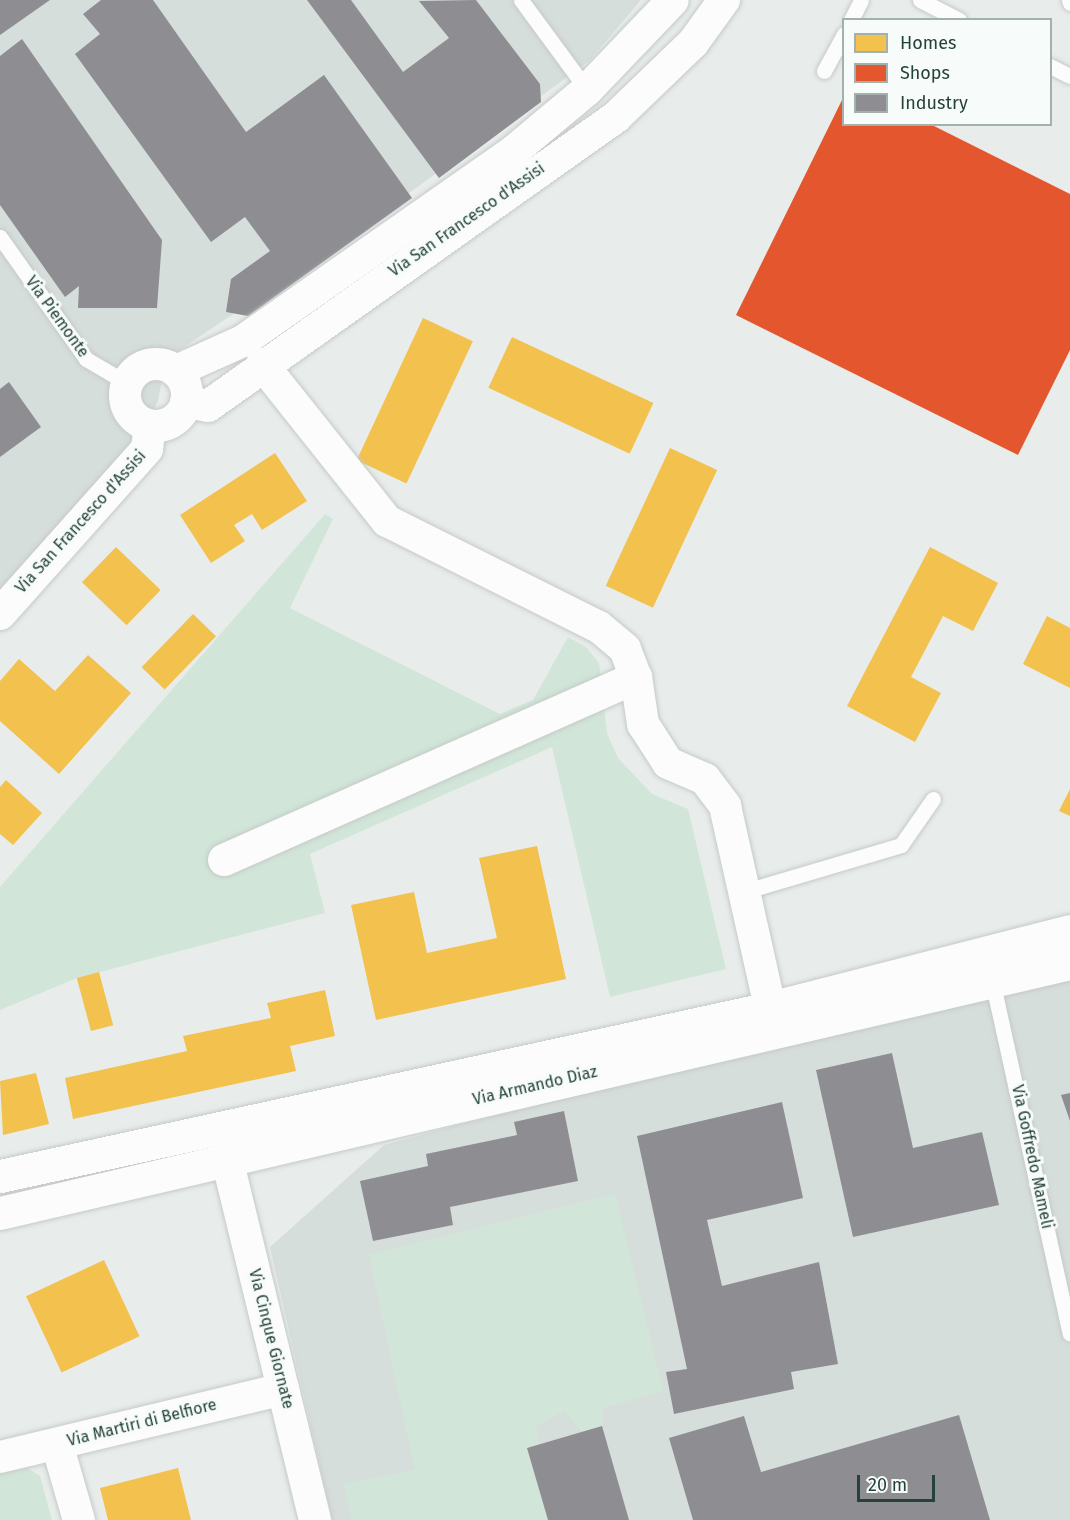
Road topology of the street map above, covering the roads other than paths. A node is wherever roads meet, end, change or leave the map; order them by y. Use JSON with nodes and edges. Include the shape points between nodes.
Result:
{"nodes":[{"id":1,"x":521,"y":0,"type":"edge"},
{"id":2,"x":673,"y":0,"type":"edge"},
{"id":3,"x":724,"y":0,"type":"edge"},
{"id":4,"x":861,"y":0,"type":"edge"},
{"id":5,"x":920,"y":0,"type":"edge"},
{"id":6,"x":852,"y":18,"type":"edge"},
{"id":7,"x":955,"y":18,"type":"edge"},
{"id":8,"x":842,"y":36,"type":"edge"},
{"id":9,"x":1052,"y":67,"type":"edge"},
{"id":10,"x":824,"y":71,"type":"dead end"},
{"id":11,"x":1070,"y":76,"type":"edge"},
{"id":12,"x":587,"y":90,"type":"junction"},
{"id":13,"x":0,"y":237,"type":"edge"},
{"id":14,"x":262,"y":364,"type":"junction"},
{"id":15,"x":176,"y":372,"type":"junction"},
{"id":16,"x":128,"y":383,"type":"junction"},
{"id":17,"x":186,"y":402,"type":"junction"},
{"id":18,"x":150,"y":426,"type":"junction"},
{"id":19,"x":0,"y":614,"type":"edge"},
{"id":20,"x":636,"y":676,"type":"junction"},
{"id":21,"x":933,"y":799,"type":"dead end"},
{"id":22,"x":224,"y":860,"type":"dead end"},
{"id":23,"x":746,"y":891,"type":"junction"},
{"id":24,"x":1070,"y":931,"type":"edge"},
{"id":25,"x":1070,"y":963,"type":"edge"},
{"id":26,"x":992,"y":980,"type":"junction"},
{"id":27,"x":770,"y":1008,"type":"junction"},
{"id":28,"x":227,"y":1159,"type":"junction"},
{"id":29,"x":0,"y":1176,"type":"edge"},
{"id":30,"x":0,"y":1213,"type":"edge"},
{"id":31,"x":1070,"y":1334,"type":"edge"},
{"id":32,"x":283,"y":1389,"type":"junction"},
{"id":33,"x":57,"y":1444,"type":"junction"},
{"id":34,"x":0,"y":1456,"type":"edge"},
{"id":35,"x":79,"y":1520,"type":"edge"},
{"id":36,"x":315,"y":1520,"type":"edge"}],
"edges":[{"from":1,"to":12,"type":"lane"},
{"from":2,"to":12,"type":"street","name":"Via San Francesco d'Assisi"},
{"from":3,"to":14,"type":"street","name":"Via San Francesco d'Assisi","via":[[693,43],[616,117]]},
{"from":4,"to":6,"type":"lane"},
{"from":5,"to":7,"type":"lane"},
{"from":8,"to":10,"type":"lane"},
{"from":9,"to":11,"type":"lane"},
{"from":12,"to":15,"type":"street","name":"Via San Francesco d'Assisi","via":[[513,150],[243,341]]},
{"from":13,"to":16,"type":"lane","name":"Via Piemonte","via":[[86,359]]},
{"from":14,"to":17,"type":"street","name":"Via San Francesco d'Assisi","via":[[208,406]]},
{"from":14,"to":20,"type":"street","via":[[387,521],[599,627],[625,649]]},
{"from":15,"to":16,"type":"street","via":[[148,365]]},
{"from":15,"to":17,"type":"street","via":[[186,388]]},
{"from":16,"to":18,"type":"street","via":[[127,408]]},
{"from":17,"to":18,"type":"street","via":[[172,422]]},
{"from":18,"to":19,"type":"street","name":"Via San Francesco d'Assisi","via":[[147,449]]},
{"from":20,"to":22,"type":"street"},
{"from":20,"to":23,"type":"street","via":[[643,724],[668,763],[705,779],[725,806]]},
{"from":21,"to":23,"type":"lane","via":[[901,845]]},
{"from":23,"to":27,"type":"street"},
{"from":24,"to":27,"type":"street","name":"Via Armando Diaz"},
{"from":25,"to":26,"type":"street","name":"Via Armando Diaz"},
{"from":26,"to":28,"type":"street","name":"Via Armando Diaz"},
{"from":26,"to":31,"type":"lane","name":"Via Goffredo Mameli"},
{"from":27,"to":29,"type":"street","name":"Via Armando Diaz"},
{"from":28,"to":30,"type":"street","name":"Via Armando Diaz"},
{"from":28,"to":32,"type":"street","name":"Via Cinque Giornate"},
{"from":32,"to":33,"type":"street","name":"Via Martiri di Belfiore"},
{"from":32,"to":36,"type":"street","name":"Via Cinque Giornate"},
{"from":33,"to":34,"type":"street","name":"Via Martiri di Belfiore"},
{"from":33,"to":35,"type":"street"}]}
